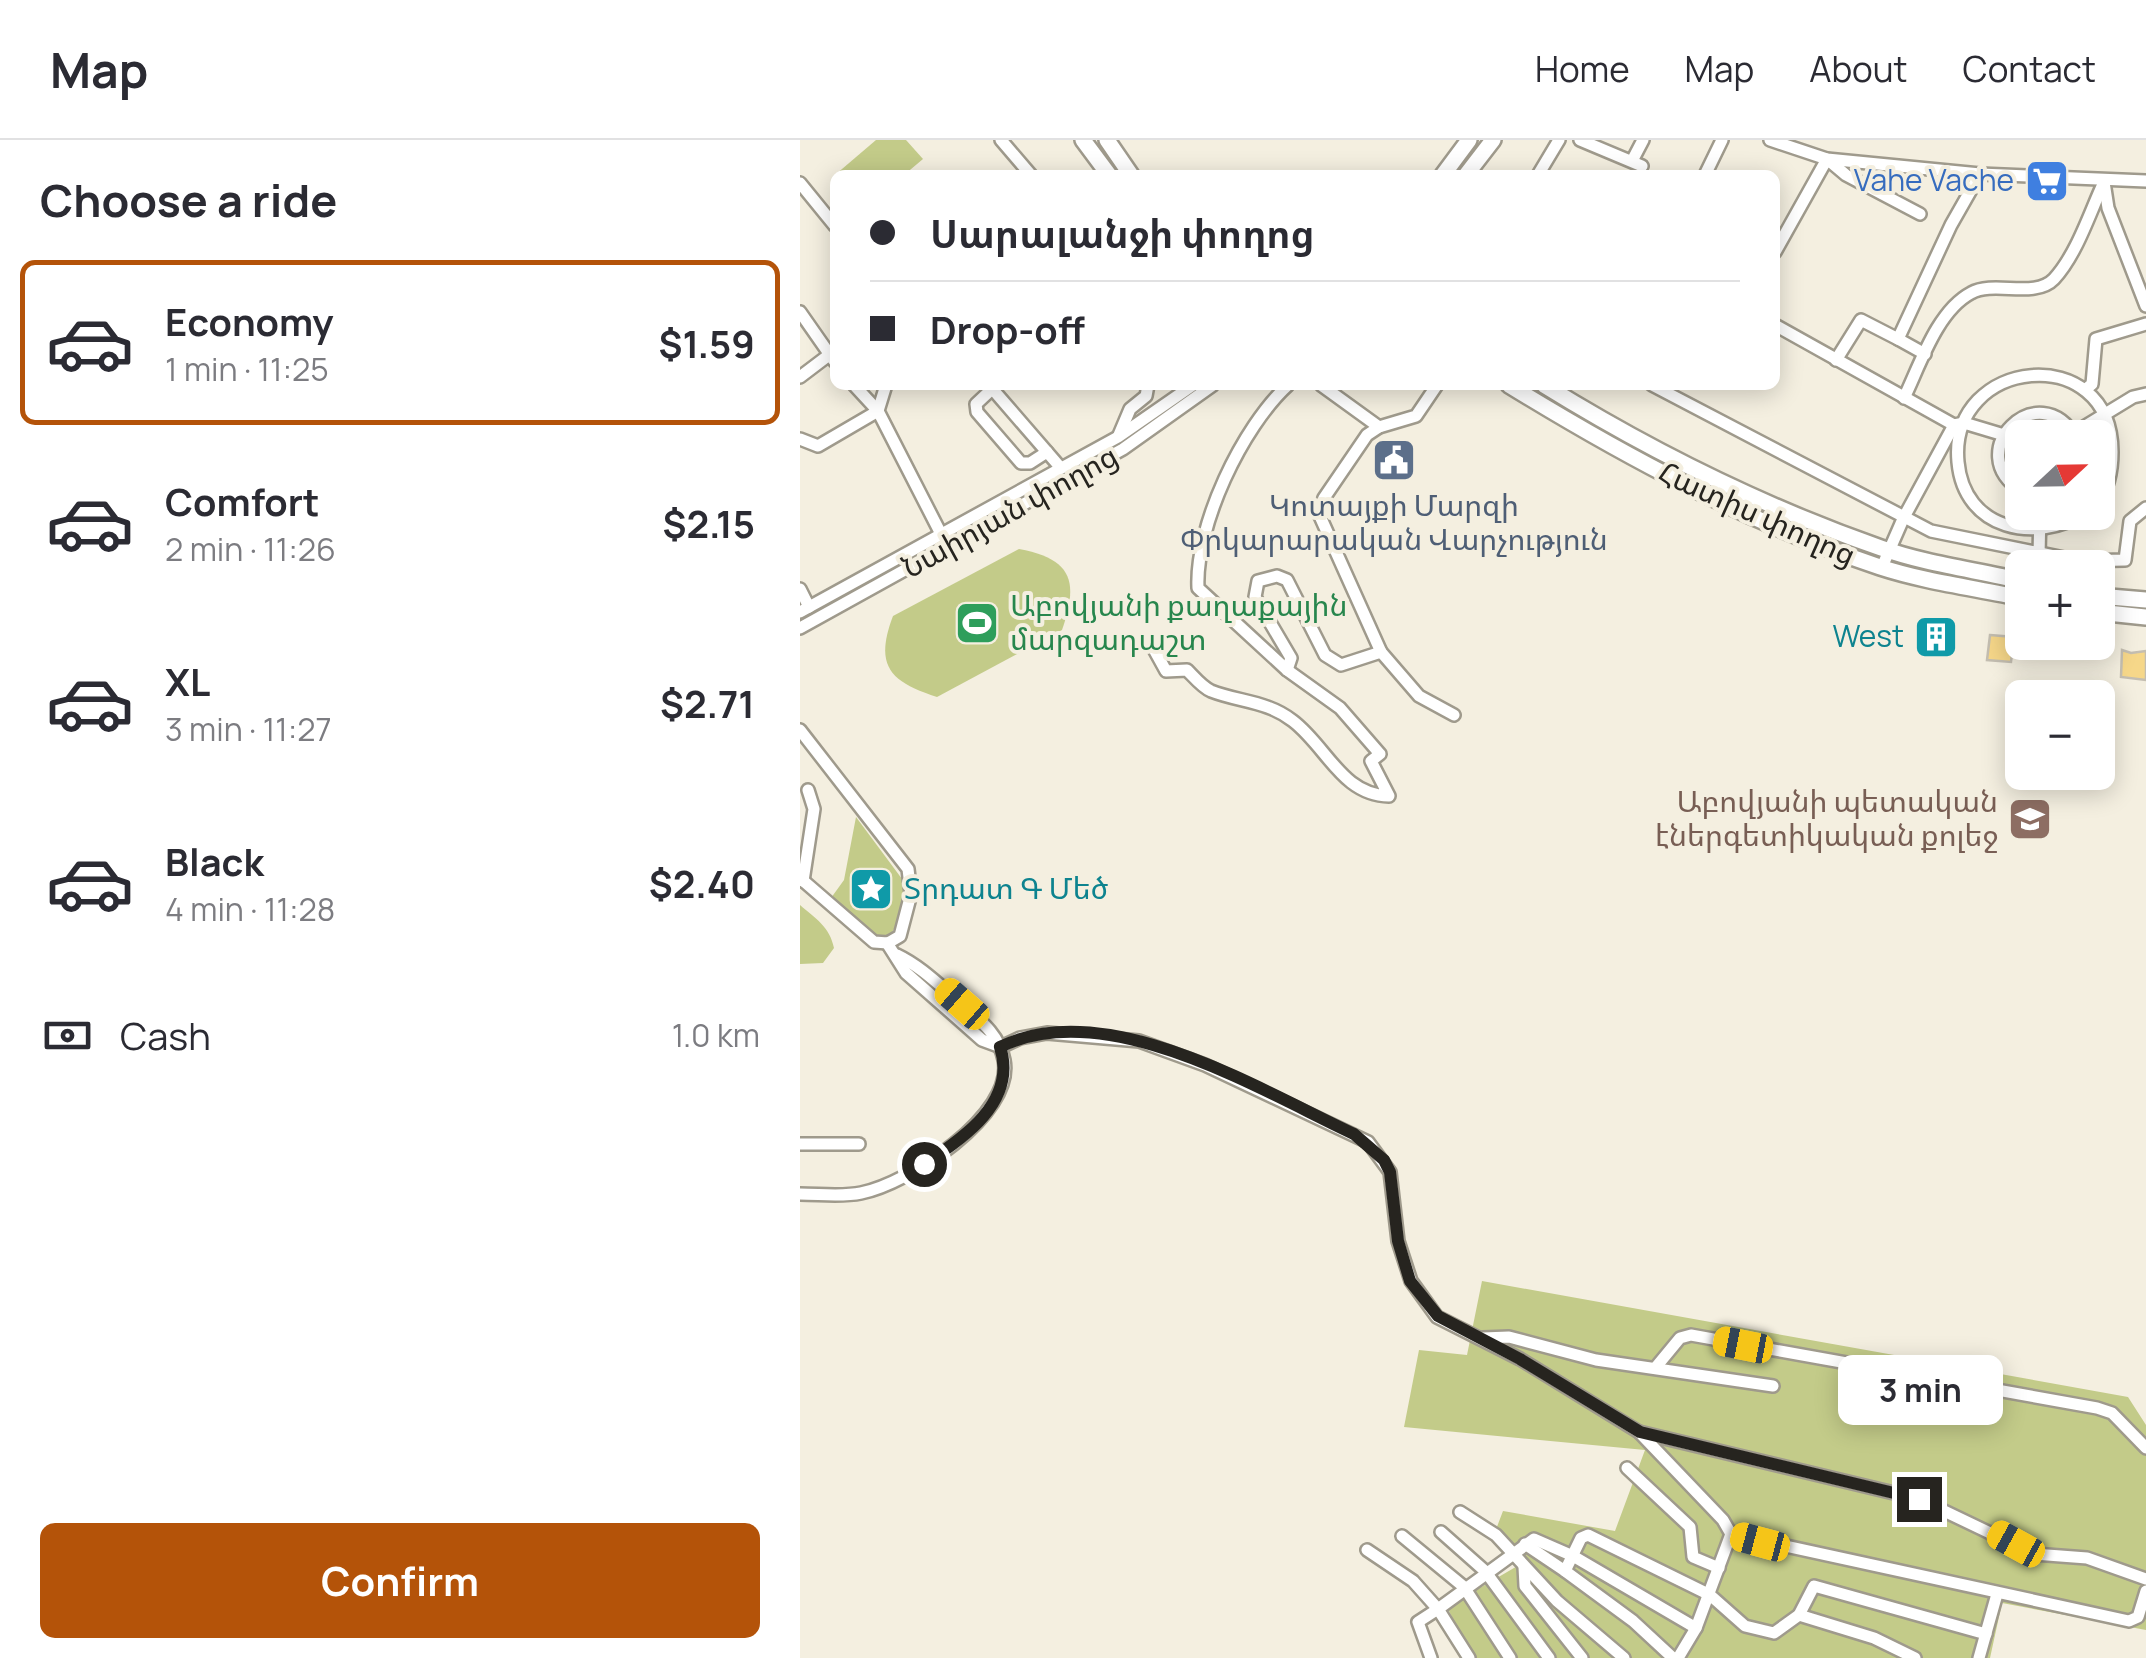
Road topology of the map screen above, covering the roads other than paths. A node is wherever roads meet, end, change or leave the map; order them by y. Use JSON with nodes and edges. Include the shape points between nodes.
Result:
{"nodes":[{"id":1,"x":1001,"y":140,"type":"edge"},
{"id":2,"x":1083,"y":140,"type":"edge"},
{"id":3,"x":1107,"y":140,"type":"edge"},
{"id":4,"x":1469,"y":140,"type":"edge"},
{"id":5,"x":1493,"y":140,"type":"edge"},
{"id":6,"x":1560,"y":140,"type":"edge"},
{"id":7,"x":1580,"y":140,"type":"edge"},
{"id":8,"x":1643,"y":140,"type":"edge"},
{"id":9,"x":1722,"y":140,"type":"edge"},
{"id":10,"x":1770,"y":140,"type":"edge"},
{"id":11,"x":1814,"y":140,"type":"edge"},
{"id":12,"x":1811,"y":154,"type":"junction"},
{"id":13,"x":1827,"y":159,"type":"junction"},
{"id":14,"x":1026,"y":170,"type":"edge"},
{"id":15,"x":1100,"y":170,"type":"edge"},
{"id":16,"x":1128,"y":170,"type":"edge"},
{"id":17,"x":1446,"y":170,"type":"edge"},
{"id":18,"x":1470,"y":170,"type":"edge"},
{"id":19,"x":1541,"y":170,"type":"edge"},
{"id":20,"x":1707,"y":170,"type":"edge"},
{"id":21,"x":1980,"y":174,"type":"junction"},
{"id":22,"x":2104,"y":182,"type":"junction"},
{"id":23,"x":2146,"y":182,"type":"edge"},
{"id":24,"x":800,"y":183,"type":"edge"},
{"id":25,"x":1920,"y":214,"type":"dead end"},
{"id":26,"x":830,"y":220,"type":"edge"},
{"id":27,"x":1780,"y":243,"type":"edge"},
{"id":28,"x":2146,"y":306,"type":"edge"},
{"id":29,"x":800,"y":312,"type":"edge"},
{"id":30,"x":2146,"y":324,"type":"edge"},
{"id":31,"x":1780,"y":328,"type":"edge"},
{"id":32,"x":1898,"y":339,"type":"junction"},
{"id":33,"x":1925,"y":354,"type":"junction"},
{"id":34,"x":830,"y":355,"type":"edge"},
{"id":35,"x":830,"y":359,"type":"edge"},
{"id":36,"x":1836,"y":360,"type":"junction"},
{"id":37,"x":800,"y":377,"type":"edge"},
{"id":38,"x":858,"y":390,"type":"edge"},
{"id":39,"x":885,"y":390,"type":"edge"},
{"id":40,"x":988,"y":390,"type":"edge"},
{"id":41,"x":993,"y":390,"type":"edge"},
{"id":42,"x":1147,"y":390,"type":"edge"},
{"id":43,"x":1186,"y":390,"type":"edge"},
{"id":44,"x":1206,"y":390,"type":"edge"},
{"id":45,"x":1283,"y":390,"type":"edge"},
{"id":46,"x":1328,"y":390,"type":"edge"},
{"id":47,"x":1434,"y":390,"type":"edge"},
{"id":48,"x":1518,"y":390,"type":"edge"},
{"id":49,"x":1552,"y":390,"type":"edge"},
{"id":50,"x":1661,"y":390,"type":"edge"},
{"id":51,"x":2084,"y":390,"type":"junction"},
{"id":52,"x":2146,"y":394,"type":"edge"},
{"id":53,"x":1904,"y":398,"type":"junction"},
{"id":54,"x":878,"y":412,"type":"junction"},
{"id":55,"x":2104,"y":414,"type":"junction"},
{"id":56,"x":2017,"y":420,"type":"edge"},
{"id":57,"x":2061,"y":420,"type":"edge"},
{"id":58,"x":2096,"y":420,"type":"edge"},
{"id":59,"x":2106,"y":420,"type":"edge"},
{"id":60,"x":1959,"y":424,"type":"junction"},
{"id":61,"x":1378,"y":427,"type":"junction"},
{"id":62,"x":2004,"y":435,"type":"joint"},
{"id":63,"x":1118,"y":437,"type":"junction"},
{"id":64,"x":800,"y":440,"type":"edge"},
{"id":65,"x":1047,"y":452,"type":"junction"},
{"id":66,"x":1060,"y":467,"type":"junction"},
{"id":67,"x":2005,"y":472,"type":"edge"},
{"id":68,"x":2146,"y":508,"type":"edge"},
{"id":69,"x":1903,"y":519,"type":"junction"},
{"id":70,"x":2047,"y":530,"type":"edge"},
{"id":71,"x":2039,"y":532,"type":"junction"},
{"id":72,"x":941,"y":534,"type":"junction"},
{"id":73,"x":2021,"y":550,"type":"edge"},
{"id":74,"x":2040,"y":550,"type":"edge"},
{"id":75,"x":1889,"y":551,"type":"junction"},
{"id":76,"x":2115,"y":560,"type":"edge"},
{"id":77,"x":1882,"y":568,"type":"junction"},
{"id":78,"x":2005,"y":577,"type":"edge"},
{"id":79,"x":800,"y":589,"type":"edge"},
{"id":80,"x":2005,"y":594,"type":"edge"},
{"id":81,"x":2115,"y":597,"type":"edge"},
{"id":82,"x":2146,"y":600,"type":"edge"},
{"id":83,"x":804,"y":609,"type":"edge"},
{"id":84,"x":2115,"y":614,"type":"edge"},
{"id":85,"x":2146,"y":617,"type":"edge"},
{"id":86,"x":800,"y":628,"type":"edge"},
{"id":87,"x":1150,"y":642,"type":"dead end"},
{"id":88,"x":1380,"y":652,"type":"junction"},
{"id":89,"x":1287,"y":670,"type":"junction"},
{"id":90,"x":1454,"y":714,"type":"dead end"},
{"id":91,"x":800,"y":730,"type":"edge"},
{"id":92,"x":808,"y":790,"type":"dead end"},
{"id":93,"x":802,"y":880,"type":"edge"},
{"id":94,"x":892,"y":947,"type":"junction"},
{"id":95,"x":1000,"y":1047,"type":"junction"},
{"id":96,"x":800,"y":1144,"type":"edge"},
{"id":97,"x":859,"y":1144,"type":"dead end"},
{"id":98,"x":800,"y":1194,"type":"edge"},
{"id":99,"x":1479,"y":1338,"type":"junction"},
{"id":100,"x":1656,"y":1367,"type":"junction"},
{"id":101,"x":1773,"y":1386,"type":"dead end"},
{"id":102,"x":1640,"y":1432,"type":"junction"},
{"id":103,"x":2146,"y":1448,"type":"edge"},
{"id":104,"x":1627,"y":1468,"type":"dead end"},
{"id":105,"x":1460,"y":1512,"type":"dead end"},
{"id":106,"x":1441,"y":1532,"type":"dead end"},
{"id":107,"x":1731,"y":1534,"type":"junction"},
{"id":108,"x":1402,"y":1536,"type":"dead end"},
{"id":109,"x":1524,"y":1544,"type":"junction"},
{"id":110,"x":1367,"y":1550,"type":"dead end"},
{"id":111,"x":1510,"y":1553,"type":"junction"},
{"id":112,"x":1572,"y":1556,"type":"junction"},
{"id":113,"x":1524,"y":1567,"type":"junction"},
{"id":114,"x":1719,"y":1568,"type":"junction"},
{"id":115,"x":1566,"y":1570,"type":"junction"},
{"id":116,"x":1485,"y":1571,"type":"junction"},
{"id":117,"x":2146,"y":1579,"type":"edge"},
{"id":118,"x":1464,"y":1588,"type":"junction"},
{"id":119,"x":2146,"y":1591,"type":"edge"},
{"id":120,"x":1997,"y":1594,"type":"junction"},
{"id":121,"x":1710,"y":1595,"type":"junction"},
{"id":122,"x":1438,"y":1608,"type":"junction"},
{"id":123,"x":1799,"y":1616,"type":"junction"},
{"id":124,"x":1696,"y":1628,"type":"junction"},
{"id":125,"x":1986,"y":1634,"type":"junction"},
{"id":126,"x":1680,"y":1657,"type":"edge"},
{"id":127,"x":1432,"y":1658,"type":"edge"},
{"id":128,"x":1470,"y":1658,"type":"edge"},
{"id":129,"x":1510,"y":1658,"type":"edge"},
{"id":130,"x":1549,"y":1658,"type":"edge"},
{"id":131,"x":1582,"y":1658,"type":"edge"},
{"id":132,"x":1624,"y":1658,"type":"edge"},
{"id":133,"x":1915,"y":1658,"type":"edge"},
{"id":134,"x":1980,"y":1658,"type":"edge"}],
"edges":[{"from":1,"to":14,"type":"street"},
{"from":2,"to":15,"type":"main road"},
{"from":3,"to":16,"type":"main road"},
{"from":4,"to":17,"type":"main road"},
{"from":5,"to":18,"type":"main road"},
{"from":6,"to":19,"type":"street"},
{"from":7,"to":8,"type":"street","via":[[1637,163]]},
{"from":9,"to":20,"type":"street"},
{"from":10,"to":12,"type":"street"},
{"from":11,"to":12,"type":"street"},
{"from":12,"to":13,"type":"street"},
{"from":13,"to":21,"type":"street"},
{"from":13,"to":25,"type":"street"},
{"from":13,"to":27,"type":"street"},
{"from":21,"to":22,"type":"street"},
{"from":21,"to":32,"type":"street"},
{"from":22,"to":23,"type":"street"},
{"from":22,"to":28,"type":"street"},
{"from":22,"to":33,"type":"street","via":[[2054,278],[2037,287],[1972,292],[1954,306]]},
{"from":24,"to":26,"type":"street"},
{"from":29,"to":34,"type":"street"},
{"from":30,"to":51,"type":"street","via":[[2096,339],[2092,384]]},
{"from":31,"to":36,"type":"street"},
{"from":32,"to":33,"type":"street"},
{"from":32,"to":36,"type":"street","via":[[1861,320]]},
{"from":33,"to":53,"type":"street"},
{"from":35,"to":37,"type":"street"},
{"from":36,"to":53,"type":"street"},
{"from":38,"to":54,"type":"street"},
{"from":39,"to":54,"type":"street"},
{"from":40,"to":65,"type":"street","via":[[976,404],[978,412],[1021,464]]},
{"from":41,"to":65,"type":"street"},
{"from":42,"to":63,"type":"street"},
{"from":43,"to":63,"type":"street","name":"Նաիրյան փողոց"},
{"from":44,"to":86,"type":"street","name":"Նաիրյան փողոց","via":[[1124,449]]},
{"from":45,"to":89,"type":"street","via":[[1258,416],[1196,561],[1198,588]]},
{"from":46,"to":61,"type":"street"},
{"from":47,"to":61,"type":"street","via":[[1416,416]]},
{"from":48,"to":77,"type":"main road","name":"Հատիս փողոց","via":[[1653,469]]},
{"from":49,"to":75,"type":"main road","name":"Հատիս փողոց","via":[[1661,452]]},
{"from":50,"to":69,"type":"street"},
{"from":51,"to":55,"type":"street"},
{"from":51,"to":60,"type":"street","via":[[2053,374],[2018,376],[1980,400]]},
{"from":52,"to":55,"type":"street"},
{"from":53,"to":60,"type":"street"},
{"from":54,"to":64,"type":"street","via":[[818,446]]},
{"from":54,"to":72,"type":"street"},
{"from":55,"to":58,"type":"street"},
{"from":55,"to":59,"type":"street"},
{"from":56,"to":57,"type":"street","via":[[2040,412]]},
{"from":60,"to":62,"type":"street"},
{"from":60,"to":69,"type":"street"},
{"from":60,"to":71,"type":"street","via":[[1958,461],[1972,499],[2002,522]]},
{"from":61,"to":88,"type":"street","via":[[1319,514]]},
{"from":62,"to":67,"type":"street","via":[[1999,461]]},
{"from":63,"to":66,"type":"street","name":"Նաիրյան փողոց"},
{"from":65,"to":66,"type":"street"},
{"from":66,"to":72,"type":"street","name":"Նաիրյան փողոց"},
{"from":68,"to":76,"type":"street","via":[[2130,521],[2125,560]]},
{"from":69,"to":73,"type":"street"},
{"from":69,"to":75,"type":"street"},
{"from":70,"to":71,"type":"street"},
{"from":71,"to":74,"type":"street"},
{"from":72,"to":83,"type":"street","name":"Նաիրյան փողոց"},
{"from":75,"to":77,"type":"street"},
{"from":75,"to":78,"type":"main road","name":"Հատիս փողոց"},
{"from":77,"to":80,"type":"main road","name":"Հատիս փողոց"},
{"from":79,"to":83,"type":"street"},
{"from":81,"to":82,"type":"main road"},
{"from":84,"to":85,"type":"main road"},
{"from":87,"to":89,"type":"street","via":[[1166,671],[1187,670],[1208,690],[1283,713],[1352,786],[1389,796],[1371,761],[1380,754],[1340,708]]},
{"from":88,"to":89,"type":"street","via":[[1341,665],[1325,656],[1287,580],[1278,576],[1258,582],[1255,597],[1291,658]]},
{"from":88,"to":90,"type":"street","via":[[1419,696]]},
{"from":91,"to":94,"type":"street","via":[[912,876],[902,932]]},
{"from":92,"to":93,"type":"street","via":[[814,810]]},
{"from":93,"to":94,"type":"street","via":[[869,939]]},
{"from":94,"to":95,"type":"street","via":[[989,1028]]},
{"from":95,"to":98,"type":"street","via":[[1005,1068],[996,1097],[956,1142],[872,1190]]},
{"from":95,"to":99,"type":"street","via":[[1046,1032],[1139,1041],[1368,1142],[1390,1172],[1410,1281],[1438,1316]]},
{"from":96,"to":97,"type":"street"},
{"from":99,"to":100,"type":"street","via":[[1508,1337],[1596,1360]]},
{"from":99,"to":102,"type":"street"},
{"from":100,"to":101,"type":"street"},
{"from":100,"to":103,"type":"street","via":[[1680,1338],[1692,1335],[2098,1408],[2112,1413]]},
{"from":102,"to":107,"type":"street"},
{"from":102,"to":117,"type":"street","via":[[1919,1499],[2034,1554],[2087,1558]]},
{"from":104,"to":114,"type":"street","via":[[1690,1526],[1693,1557]]},
{"from":105,"to":111,"type":"street"},
{"from":106,"to":116,"type":"street"},
{"from":107,"to":114,"type":"street"},
{"from":107,"to":120,"type":"street"},
{"from":108,"to":118,"type":"street"},
{"from":109,"to":111,"type":"street"},
{"from":109,"to":112,"type":"street","via":[[1538,1540]]},
{"from":109,"to":115,"type":"street"},
{"from":110,"to":122,"type":"street","via":[[1413,1581]]},
{"from":111,"to":113,"type":"street"},
{"from":111,"to":116,"type":"street"},
{"from":112,"to":115,"type":"street"},
{"from":112,"to":121,"type":"street","via":[[1588,1535]]},
{"from":112,"to":124,"type":"street"},
{"from":113,"to":131,"type":"street","via":[[1524,1586]]},
{"from":113,"to":132,"type":"street"},
{"from":114,"to":121,"type":"street"},
{"from":115,"to":126,"type":"street"},
{"from":116,"to":118,"type":"street"},
{"from":116,"to":130,"type":"street"},
{"from":118,"to":122,"type":"street"},
{"from":118,"to":129,"type":"street"},
{"from":119,"to":120,"type":"street","via":[[2138,1617],[2130,1621]]},
{"from":120,"to":125,"type":"street"},
{"from":121,"to":123,"type":"street","via":[[1756,1631],[1774,1633]]},
{"from":121,"to":124,"type":"street"},
{"from":122,"to":127,"type":"street","via":[[1418,1622]]},
{"from":122,"to":128,"type":"street"},
{"from":123,"to":125,"type":"street","via":[[1814,1586]]},
{"from":123,"to":133,"type":"street"},
{"from":124,"to":126,"type":"street"},
{"from":125,"to":134,"type":"street"}]}
